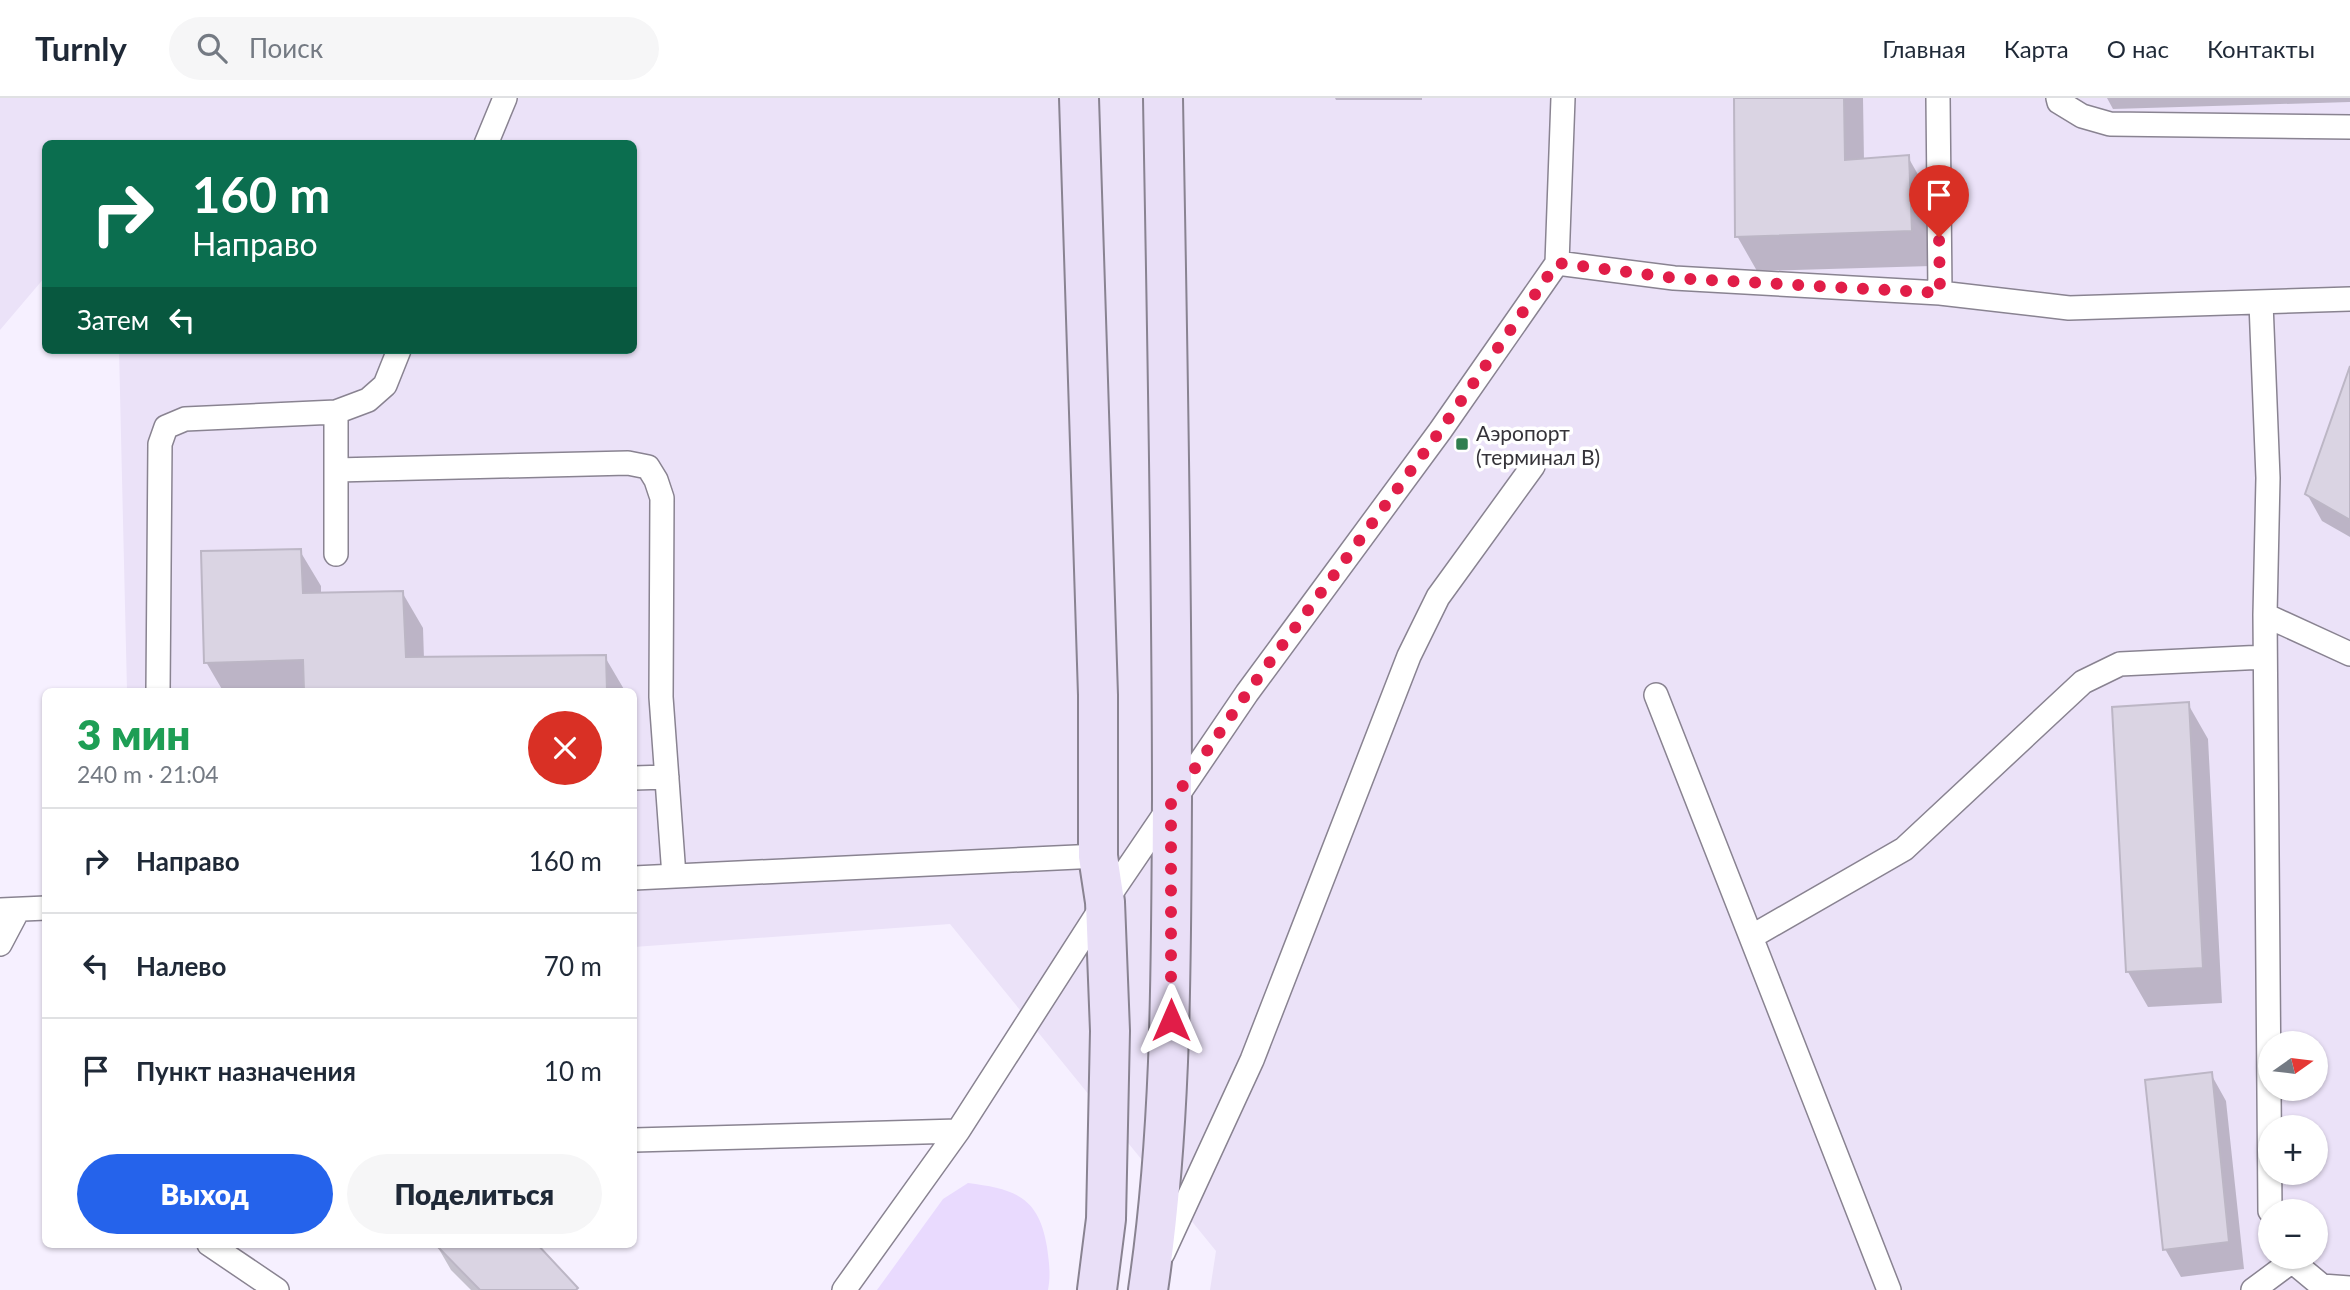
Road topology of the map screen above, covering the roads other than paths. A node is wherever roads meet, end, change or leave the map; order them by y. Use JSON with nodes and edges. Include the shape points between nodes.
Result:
{"nodes":[{"id":1,"x":505,"y":98,"type":"edge"},
{"id":2,"x":1079,"y":98,"type":"edge"},
{"id":3,"x":1163,"y":98,"type":"edge"},
{"id":4,"x":1563,"y":98,"type":"edge"},
{"id":5,"x":1938,"y":98,"type":"edge"},
{"id":6,"x":2058,"y":98,"type":"edge"},
{"id":7,"x":2350,"y":127,"type":"edge"},
{"id":8,"x":488,"y":140,"type":"edge"},
{"id":9,"x":1557,"y":263,"type":"junction"},
{"id":10,"x":1940,"y":293,"type":"junction"},
{"id":11,"x":2350,"y":299,"type":"edge"},
{"id":12,"x":2262,"y":303,"type":"junction"},
{"id":13,"x":397,"y":354,"type":"edge"},
{"id":14,"x":336,"y":412,"type":"junction"},
{"id":15,"x":1533,"y":466,"type":"dead end"},
{"id":16,"x":336,"y":470,"type":"junction"},
{"id":17,"x":336,"y":554,"type":"dead end"},
{"id":18,"x":2265,"y":615,"type":"junction"},
{"id":19,"x":2350,"y":654,"type":"edge"},
{"id":20,"x":2266,"y":657,"type":"junction"},
{"id":21,"x":159,"y":688,"type":"edge"},
{"id":22,"x":1656,"y":695,"type":"dead end"},
{"id":23,"x":667,"y":777,"type":"junction"},
{"id":24,"x":637,"y":778,"type":"edge"},
{"id":25,"x":1171,"y":803,"type":"junction"},
{"id":26,"x":1098,"y":856,"type":"junction"},
{"id":27,"x":674,"y":876,"type":"junction"},
{"id":28,"x":637,"y":878,"type":"edge"},
{"id":29,"x":1105,"y":902,"type":"junction"},
{"id":30,"x":42,"y":908,"type":"edge"},
{"id":31,"x":9,"y":910,"type":"edge"},
{"id":32,"x":1751,"y":937,"type":"junction"},
{"id":33,"x":0,"y":944,"type":"edge"},
{"id":34,"x":958,"y":1131,"type":"junction"},
{"id":35,"x":637,"y":1140,"type":"edge"},
{"id":36,"x":2270,"y":1199,"type":"edge"},
{"id":37,"x":215,"y":1248,"type":"edge"},
{"id":38,"x":2279,"y":1269,"type":"edge"},
{"id":39,"x":2301,"y":1269,"type":"edge"},
{"id":40,"x":1148,"y":1287,"type":"edge"},
{"id":41,"x":2321,"y":1288,"type":"edge"},
{"id":42,"x":2350,"y":1288,"type":"edge"},
{"id":43,"x":277,"y":1290,"type":"edge"},
{"id":44,"x":844,"y":1290,"type":"edge"},
{"id":45,"x":1097,"y":1290,"type":"edge"},
{"id":46,"x":1889,"y":1290,"type":"edge"},
{"id":47,"x":2253,"y":1290,"type":"edge"}],
"edges":[{"from":1,"to":8,"type":"lane"},
{"from":2,"to":26,"type":"main road","via":[[1098,695]]},
{"from":3,"to":25,"type":"main road"},
{"from":4,"to":9,"type":"lane"},
{"from":5,"to":10,"type":"lane"},
{"from":6,"to":7,"type":"lane","via":[[2082,116],[2110,124]]},
{"from":9,"to":10,"type":"lane","via":[[1674,278]]},
{"from":9,"to":25,"type":"lane"},
{"from":10,"to":12,"type":"lane","via":[[2069,308]]},
{"from":11,"to":12,"type":"lane"},
{"from":12,"to":18,"type":"lane","via":[[2268,478]]},
{"from":13,"to":14,"type":"lane","via":[[385,385],[368,400]]},
{"from":14,"to":16,"type":"lane"},
{"from":14,"to":21,"type":"lane","via":[[185,419],[166,427],[160,444]]},
{"from":15,"to":40,"type":"lane","via":[[1438,597],[1409,656],[1252,1060]]},
{"from":16,"to":17,"type":"lane"},
{"from":16,"to":23,"type":"lane","via":[[628,463],[648,467],[662,498],[661,697]]},
{"from":18,"to":19,"type":"lane"},
{"from":18,"to":20,"type":"lane"},
{"from":20,"to":32,"type":"lane","via":[[2120,664],[2083,682],[1905,849]]},
{"from":20,"to":36,"type":"lane"},
{"from":22,"to":32,"type":"lane"},
{"from":23,"to":24,"type":"lane"},
{"from":23,"to":27,"type":"lane"},
{"from":25,"to":29,"type":"lane"},
{"from":25,"to":40,"type":"main road","via":[[1171,1020],[1159,1212]]},
{"from":26,"to":27,"type":"lane"},
{"from":26,"to":29,"type":"main road"},
{"from":27,"to":28,"type":"lane"},
{"from":29,"to":34,"type":"lane"},
{"from":29,"to":45,"type":"main road","via":[[1110,1031],[1107,1220]]},
{"from":30,"to":31,"type":"lane"},
{"from":31,"to":33,"type":"lane"},
{"from":32,"to":46,"type":"lane"},
{"from":34,"to":35,"type":"lane"},
{"from":34,"to":44,"type":"lane"},
{"from":37,"to":43,"type":"lane"},
{"from":38,"to":47,"type":"lane"},
{"from":39,"to":41,"type":"lane"},
{"from":41,"to":42,"type":"lane"}]}
